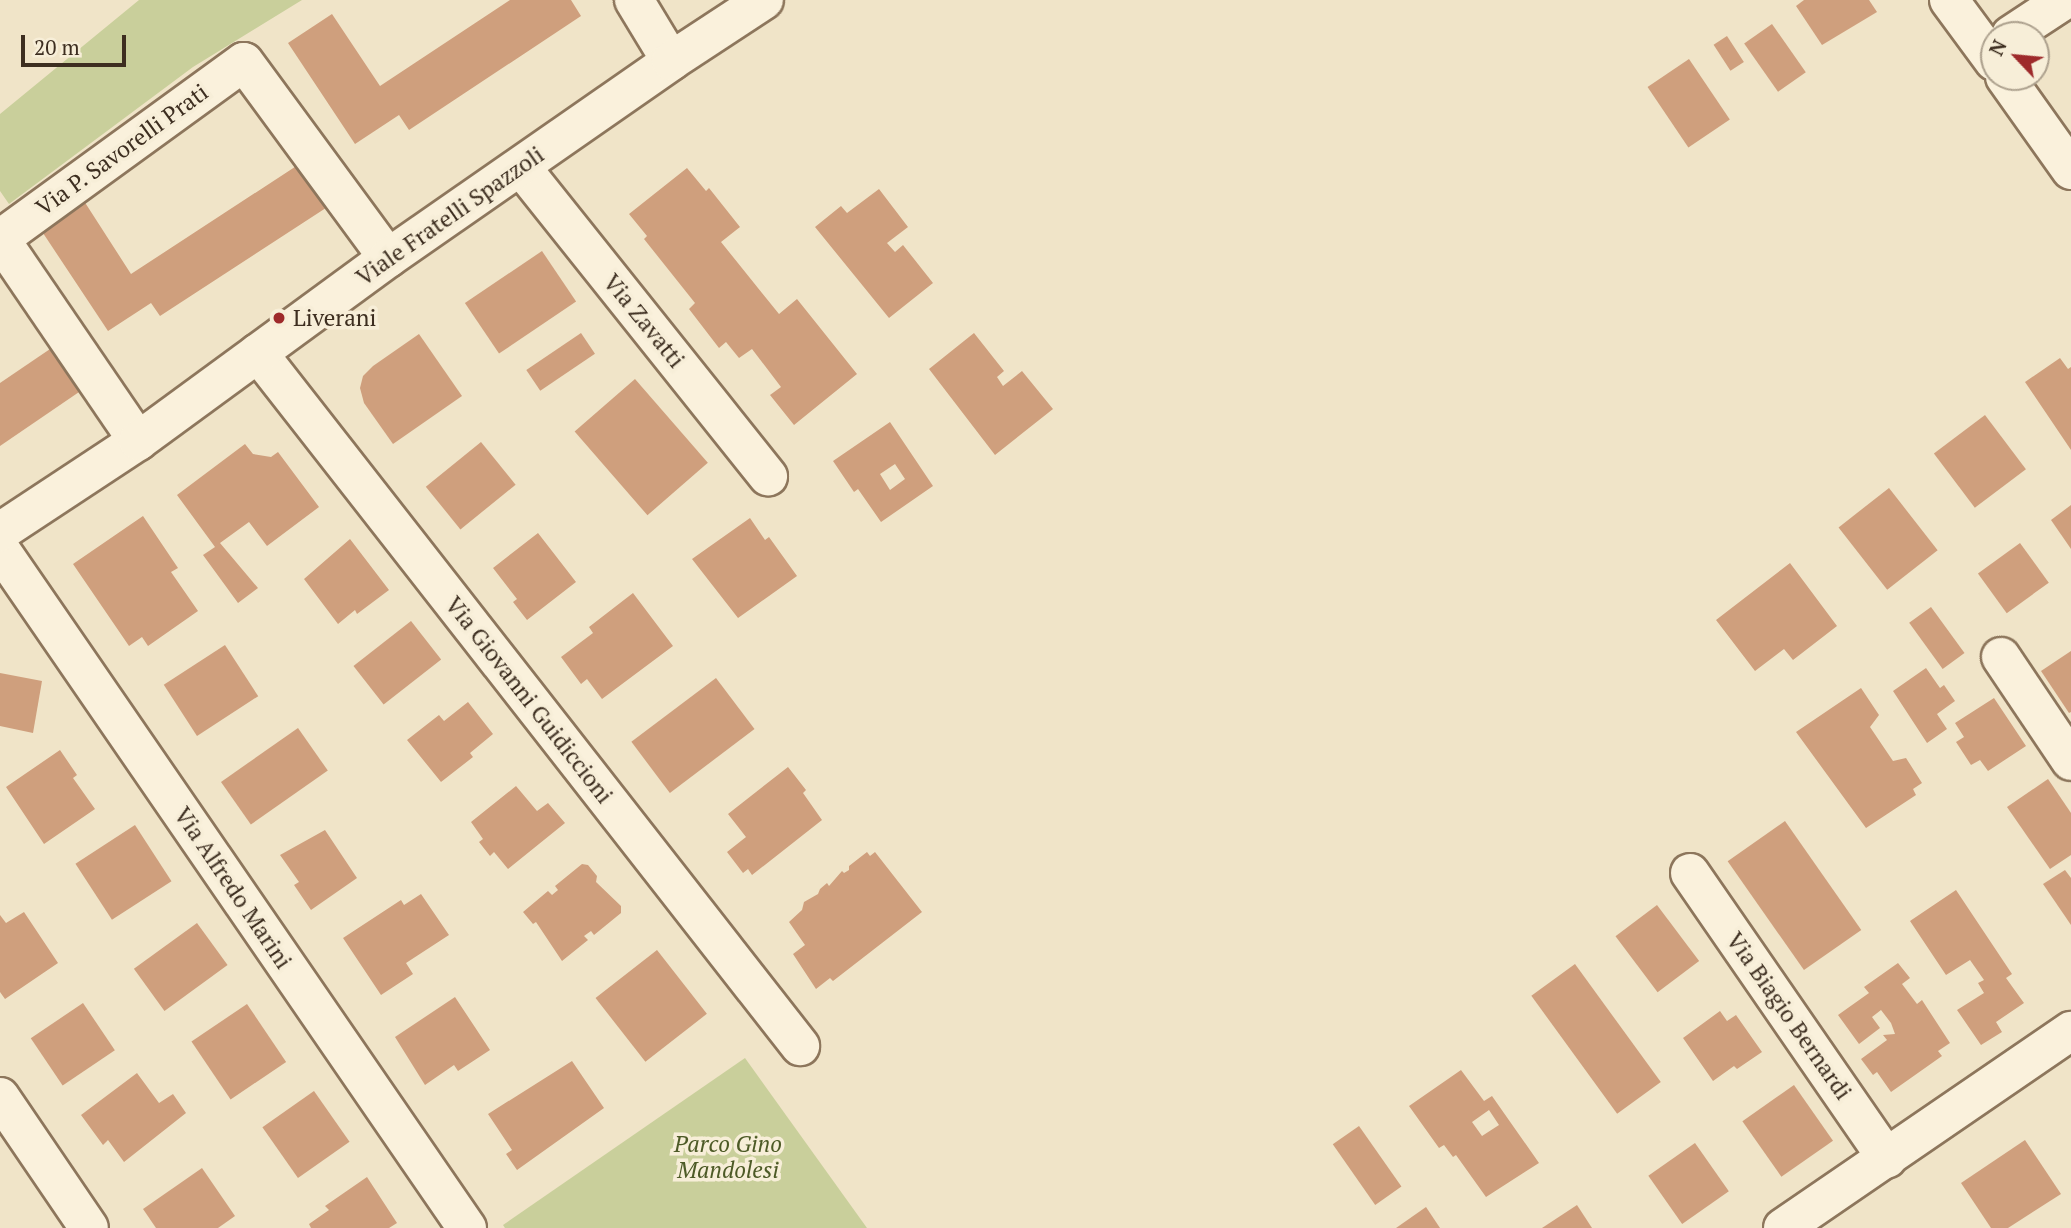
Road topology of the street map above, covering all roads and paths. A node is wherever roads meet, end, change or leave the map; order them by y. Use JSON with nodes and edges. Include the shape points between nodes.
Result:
{"nodes":[{"id":1,"x":634,"y":0,"type":"edge"},
{"id":2,"x":764,"y":0,"type":"edge"},
{"id":3,"x":1949,"y":0,"type":"edge"},
{"id":4,"x":2064,"y":0,"type":"edge"},
{"id":5,"x":2038,"y":21,"type":"edge"},
{"id":6,"x":1980,"y":34,"type":"edge"},
{"id":7,"x":671,"y":61,"type":"junction"},
{"id":8,"x":2021,"y":91,"type":"edge"},
{"id":9,"x":521,"y":167,"type":"junction"},
{"id":10,"x":2071,"y":170,"type":"edge"},
{"id":11,"x":388,"y":258,"type":"junction"},
{"id":12,"x":258,"y":353,"type":"junction"},
{"id":13,"x":138,"y":441,"type":"junction"},
{"id":14,"x":768,"y":476,"type":"dead end"},
{"id":15,"x":0,"y":532,"type":"edge"},
{"id":16,"x":0,"y":549,"type":"edge"},
{"id":17,"x":2001,"y":657,"type":"dead end"},
{"id":18,"x":2071,"y":761,"type":"edge"},
{"id":19,"x":1690,"y":873,"type":"dead end"},
{"id":20,"x":2071,"y":1031,"type":"edge"},
{"id":21,"x":800,"y":1046,"type":"dead end"},
{"id":22,"x":0,"y":1097,"type":"edge"},
{"id":23,"x":1887,"y":1159,"type":"junction"},
{"id":24,"x":89,"y":1228,"type":"edge"},
{"id":25,"x":467,"y":1228,"type":"edge"},
{"id":26,"x":1783,"y":1228,"type":"edge"}],
"edges":[{"from":1,"to":7,"type":"street"},
{"from":2,"to":7,"type":"street","name":"Viale Fratelli Spazzoli"},
{"from":3,"to":6,"type":"street"},
{"from":4,"to":5,"type":"street"},
{"from":7,"to":9,"type":"street","name":"Viale Fratelli Spazzoli"},
{"from":8,"to":10,"type":"street"},
{"from":9,"to":11,"type":"street","name":"Viale Fratelli Spazzoli"},
{"from":9,"to":14,"type":"street","name":"Via Zavatti"},
{"from":11,"to":12,"type":"street","name":"Viale Fratelli Spazzoli"},
{"from":11,"to":13,"type":"street","name":"Via P. Savorelli Prati","via":[[244,62],[0,239]]},
{"from":12,"to":13,"type":"street","name":"Viale Fratelli Spazzoli"},
{"from":12,"to":21,"type":"street","name":"Via Giovanni Guidiccioni"},
{"from":13,"to":15,"type":"street","name":"Viale Fratelli Spazzoli"},
{"from":16,"to":25,"type":"street","name":"Via Alfredo Marini"},
{"from":17,"to":18,"type":"street"},
{"from":19,"to":23,"type":"street","name":"Via Biagio Bernardi"},
{"from":20,"to":23,"type":"street"},
{"from":22,"to":24,"type":"street"},
{"from":23,"to":26,"type":"street"}]}
